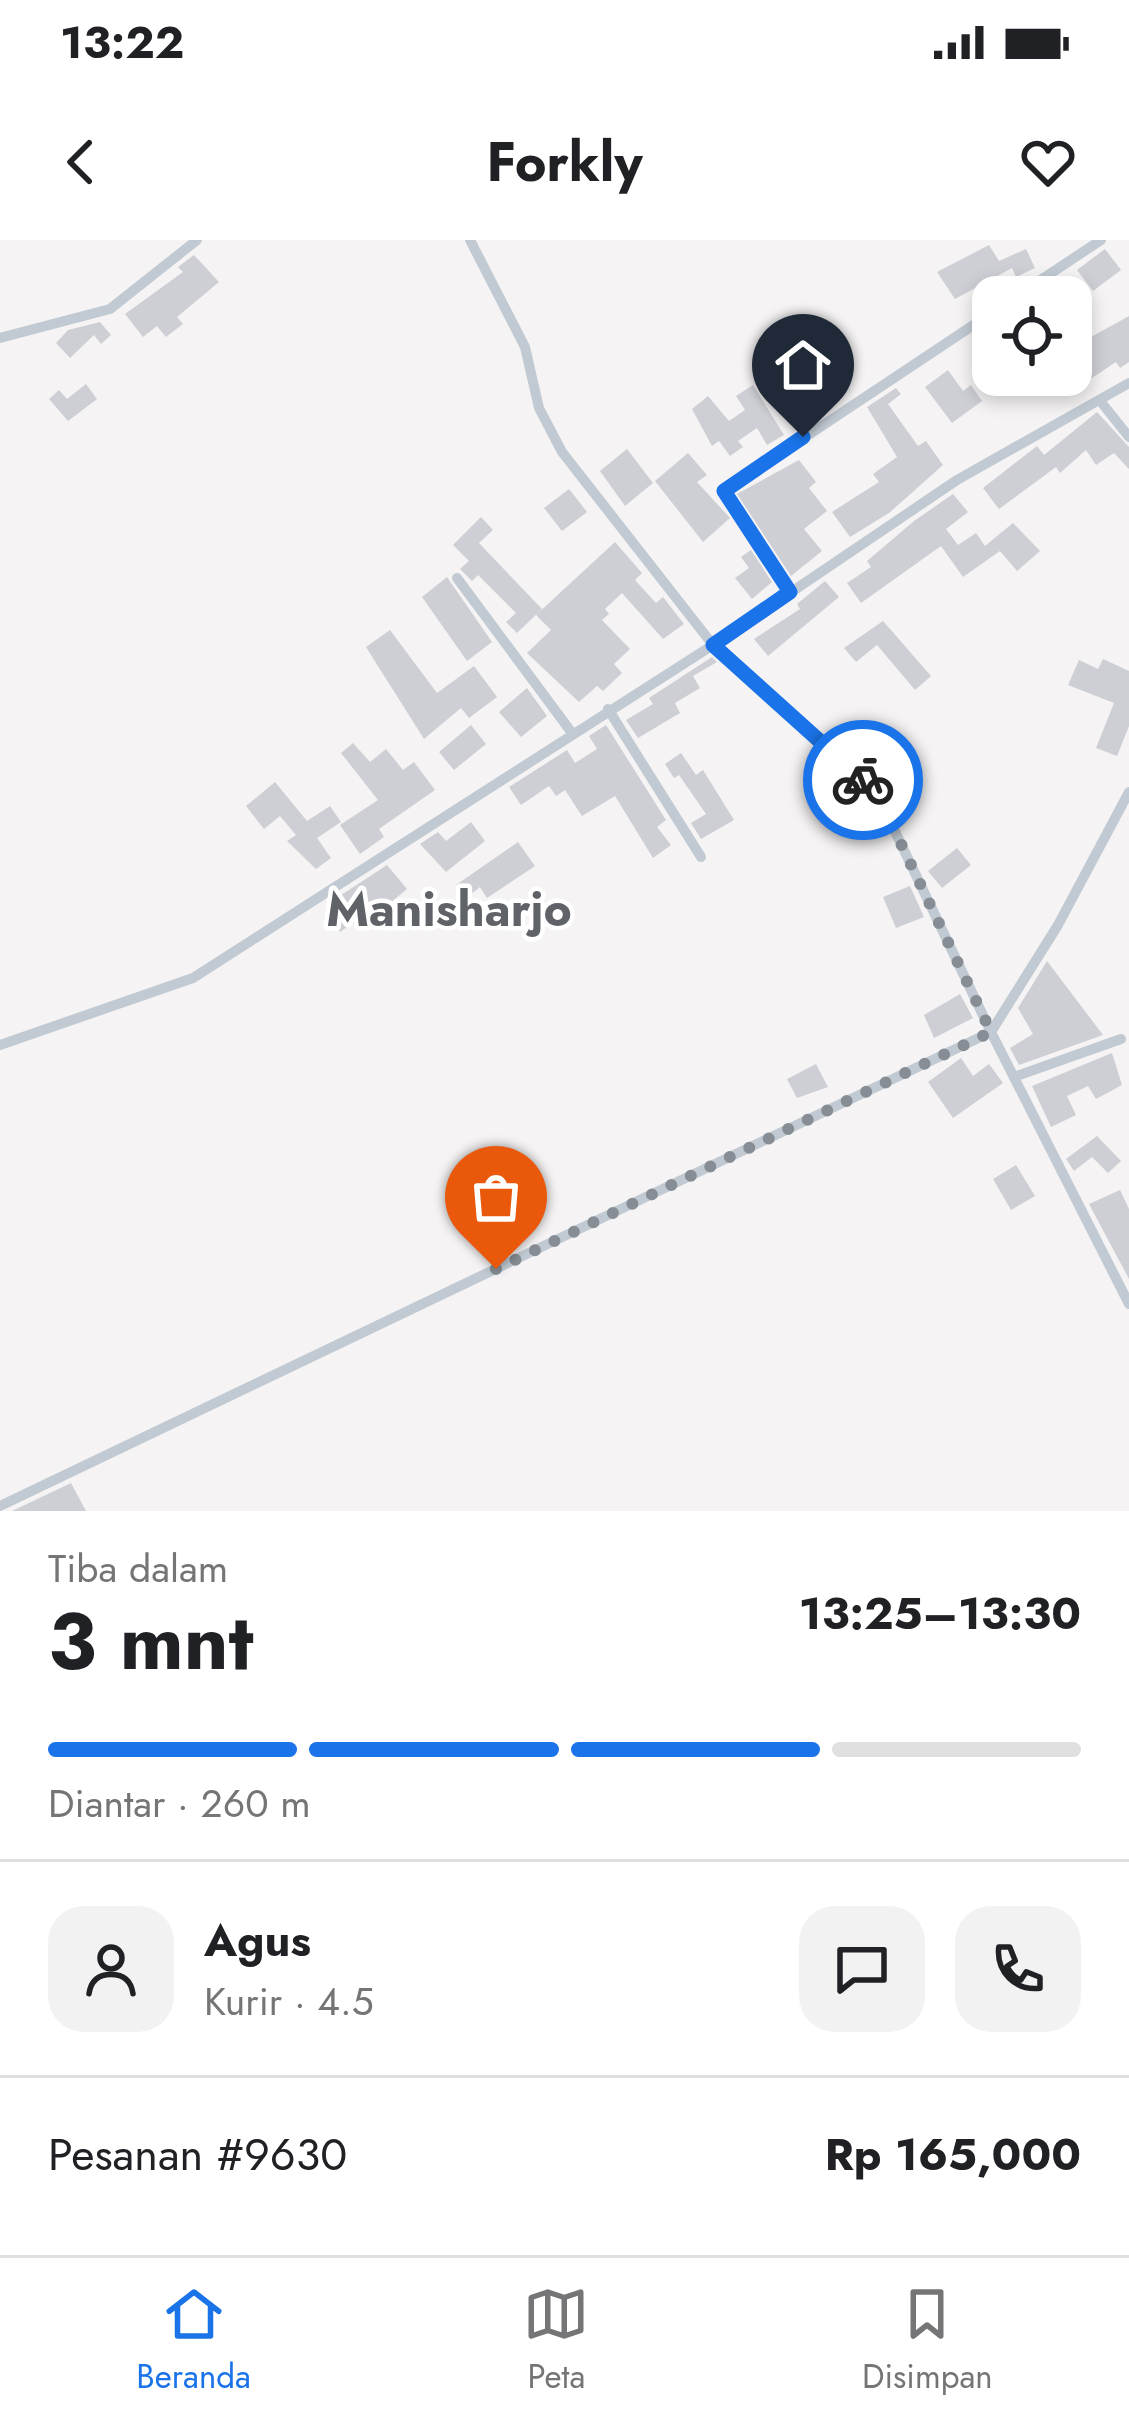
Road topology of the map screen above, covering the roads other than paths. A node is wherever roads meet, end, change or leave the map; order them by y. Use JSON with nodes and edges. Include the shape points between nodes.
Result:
{"nodes":[{"id":1,"x":197,"y":240,"type":"edge"},
{"id":2,"x":470,"y":240,"type":"edge"},
{"id":3,"x":1101,"y":240,"type":"edge"},
{"id":4,"x":1047,"y":276,"type":"edge"},
{"id":5,"x":972,"y":326,"type":"edge"},
{"id":6,"x":0,"y":338,"type":"edge"},
{"id":7,"x":1129,"y":383,"type":"edge"},
{"id":8,"x":1101,"y":402,"type":"junction"},
{"id":9,"x":1129,"y":437,"type":"edge"},
{"id":10,"x":457,"y":578,"type":"dead end"},
{"id":11,"x":790,"y":592,"type":"junction"},
{"id":12,"x":713,"y":645,"type":"junction"},
{"id":13,"x":608,"y":709,"type":"junction"},
{"id":14,"x":572,"y":733,"type":"junction"},
{"id":15,"x":1129,"y":791,"type":"edge"},
{"id":16,"x":701,"y":857,"type":"dead end"},
{"id":17,"x":991,"y":1032,"type":"junction"},
{"id":18,"x":1121,"y":1039,"type":"dead end"},
{"id":19,"x":0,"y":1045,"type":"edge"},
{"id":20,"x":1014,"y":1077,"type":"junction"},
{"id":21,"x":1129,"y":1304,"type":"edge"},
{"id":22,"x":0,"y":1506,"type":"edge"}],
"edges":[{"from":1,"to":6,"type":"street","via":[[110,309]]},
{"from":2,"to":12,"type":"street","via":[[525,347],[539,408],[562,452]]},
{"from":3,"to":4,"type":"street"},
{"from":5,"to":11,"type":"street","via":[[724,491]]},
{"from":7,"to":8,"type":"street"},
{"from":8,"to":9,"type":"street"},
{"from":8,"to":11,"type":"street","via":[[957,480]]},
{"from":10,"to":14,"type":"street"},
{"from":11,"to":12,"type":"street"},
{"from":12,"to":13,"type":"street"},
{"from":12,"to":17,"type":"street","via":[[880,800]]},
{"from":13,"to":14,"type":"street"},
{"from":13,"to":16,"type":"street"},
{"from":14,"to":19,"type":"street","via":[[193,978]]},
{"from":15,"to":17,"type":"street"},
{"from":17,"to":20,"type":"street"},
{"from":17,"to":22,"type":"street"},
{"from":18,"to":20,"type":"street"},
{"from":20,"to":21,"type":"street"}]}
